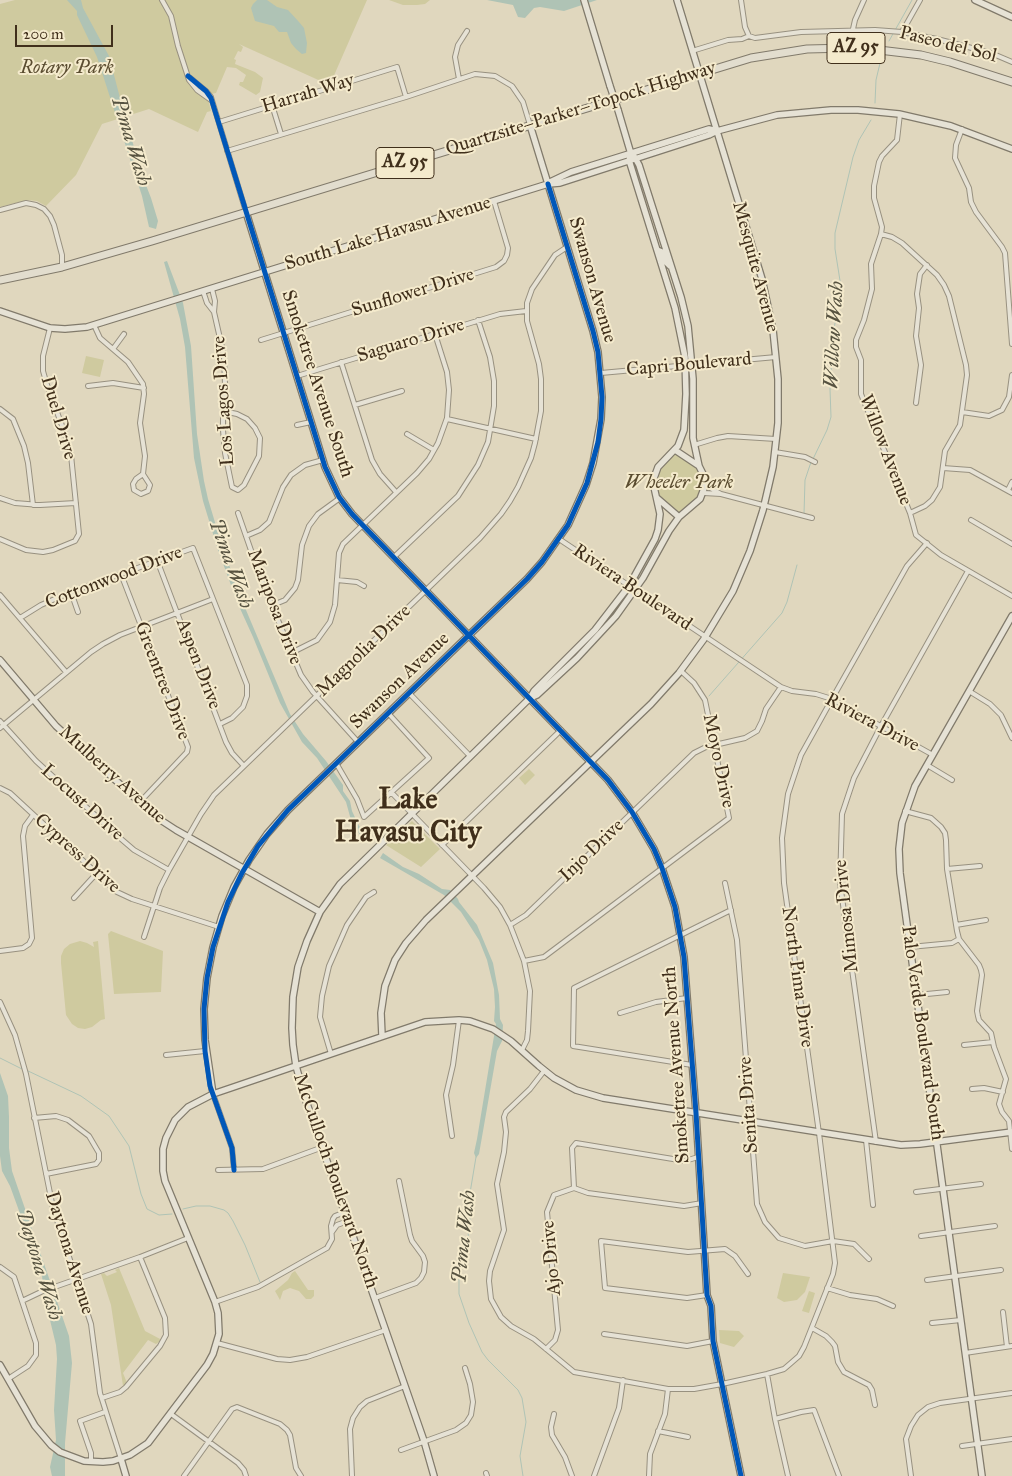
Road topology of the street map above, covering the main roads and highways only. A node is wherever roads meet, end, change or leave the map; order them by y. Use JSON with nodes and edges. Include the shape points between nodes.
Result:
{"nodes":[{"id":1,"x":584,"y":0,"type":"edge"},
{"id":2,"x":677,"y":0,"type":"edge"},
{"id":3,"x":975,"y":0,"type":"edge"},
{"id":4,"x":1012,"y":17,"type":"edge"},
{"id":5,"x":699,"y":72,"type":"junction"},
{"id":6,"x":1012,"y":82,"type":"edge"},
{"id":7,"x":530,"y":125,"type":"junction"},
{"id":8,"x":716,"y":130,"type":"junction"},
{"id":9,"x":1012,"y":149,"type":"edge"},
{"id":10,"x":632,"y":158,"type":"junction"},
{"id":11,"x":548,"y":184,"type":"junction"},
{"id":12,"x":641,"y":200,"type":"junction"},
{"id":13,"x":246,"y":212,"type":"junction"},
{"id":14,"x":656,"y":219,"type":"junction"},
{"id":15,"x":657,"y":250,"type":"junction"},
{"id":16,"x":671,"y":267,"type":"junction"},
{"id":17,"x":265,"y":272,"type":"junction"},
{"id":18,"x":0,"y":280,"type":"edge"},
{"id":19,"x":0,"y":311,"type":"edge"},
{"id":20,"x":675,"y":450,"type":"junction"},
{"id":21,"x":699,"y":466,"type":"junction"},
{"id":22,"x":657,"y":498,"type":"junction"},
{"id":23,"x":679,"y":517,"type":"junction"},
{"id":24,"x":1012,"y":616,"type":"edge"},
{"id":25,"x":595,"y":630,"type":"junction"},
{"id":26,"x":469,"y":635,"type":"junction"},
{"id":27,"x":587,"y":649,"type":"junction"},
{"id":28,"x":0,"y":660,"type":"edge"},
{"id":29,"x":530,"y":698,"type":"junction"},
{"id":30,"x":591,"y":762,"type":"junction"},
{"id":31,"x":244,"y":869,"type":"junction"},
{"id":32,"x":320,"y":912,"type":"junction"},
{"id":33,"x":382,"y":1036,"type":"junction"},
{"id":34,"x":296,"y":1066,"type":"junction"},
{"id":35,"x":213,"y":1094,"type":"junction"},
{"id":36,"x":696,"y":1113,"type":"junction"},
{"id":37,"x":1011,"y":1132,"type":"edge"},
{"id":38,"x":937,"y":1142,"type":"junction"},
{"id":39,"x":0,"y":1365,"type":"edge"},
{"id":40,"x":121,"y":1459,"type":"junction"},
{"id":41,"x":126,"y":1476,"type":"edge"},
{"id":42,"x":434,"y":1476,"type":"edge"},
{"id":43,"x":741,"y":1476,"type":"edge"},
{"id":44,"x":982,"y":1476,"type":"edge"}],
"edges":[{"from":1,"to":10,"type":"main road","bridge":true},
{"from":2,"to":5,"type":"main road","name":"Mesquite Avenue"},
{"from":3,"to":4,"type":"main road"},
{"from":5,"to":6,"type":"highway","name":"Quartzsite–Parker–Topock Highway","number":"AZ 95","via":[[779,53],[850,48],[936,58]]},
{"from":5,"to":7,"type":"highway","name":"Quartzsite–Parker–Topock Highway","number":"AZ 95"},
{"from":5,"to":8,"type":"main road","name":"Mesquite Avenue"},
{"from":7,"to":11,"type":"main road","name":"Swanson Avenue"},
{"from":7,"to":13,"type":"highway","name":"Quartzsite–Parker–Topock Highway","number":"AZ 95"},
{"from":8,"to":9,"type":"main road","name":"South Lake Havasu Avenue","via":[[764,117],[804,111],[858,110],[938,122]]},
{"from":8,"to":10,"type":"main road","name":"South Lake Havasu Avenue","via":[[709,135]]},
{"from":8,"to":30,"type":"main road","name":"Mesquite Avenue","via":[[764,286],[773,330],[778,401],[775,452],[755,538],[738,579],[706,637],[651,704]]},
{"from":10,"to":11,"type":"main road","name":"South Lake Havasu Avenue","via":[[560,183]]},
{"from":10,"to":12,"type":"main road"},
{"from":10,"to":14,"type":"main road"},
{"from":11,"to":17,"type":"main road","name":"South Lake Havasu Avenue"},
{"from":11,"to":26,"type":"main road","name":"Swanson Avenue","via":[[593,331],[601,374],[601,419],[593,463],[578,505],[559,539],[527,579]]},
{"from":12,"to":14,"type":"main road","via":[[651,218]]},
{"from":12,"to":15,"type":"main road"},
{"from":13,"to":17,"type":"main road","name":"Smoketree Avenue South"},
{"from":13,"to":18,"type":"highway","name":"Quartzsite–Parker–Topock Highway","number":"AZ 95","via":[[70,265]]},
{"from":14,"to":16,"type":"main road"},
{"from":15,"to":16,"type":"main road","via":[[662,252]]},
{"from":15,"to":20,"type":"main road","via":[[675,308],[685,366],[686,419]]},
{"from":16,"to":21,"type":"main road","via":[[688,326],[694,445]]},
{"from":17,"to":19,"type":"main road","name":"South Lake Havasu Avenue","via":[[72,329],[50,328]]},
{"from":17,"to":26,"type":"main road","name":"Smoketree Avenue South","via":[[328,477],[340,498],[363,525]]},
{"from":20,"to":21,"type":"main road"},
{"from":20,"to":22,"type":"main road","via":[[655,473]]},
{"from":21,"to":23,"type":"main road","via":[[703,473],[704,493]]},
{"from":22,"to":23,"type":"main road"},
{"from":22,"to":25,"type":"main road","via":[[658,530],[649,552],[629,586]]},
{"from":23,"to":27,"type":"main road","via":[[635,590]]},
{"from":24,"to":38,"type":"main road","name":"Palo Verde Boulevard South","via":[[915,786],[900,835],[899,860]]},
{"from":25,"to":27,"type":"main road"},
{"from":25,"to":29,"type":"main road"},
{"from":26,"to":29,"type":"main road","name":"Smoketree Avenue South"},
{"from":26,"to":31,"type":"main road","name":"Swanson Avenue","via":[[277,821]]},
{"from":27,"to":29,"type":"main road"},
{"from":28,"to":31,"type":"main road","name":"Mulberry Avenue","via":[[56,726],[140,803],[166,824]]},
{"from":29,"to":30,"type":"main road","name":"Smoketree Avenue North"},
{"from":29,"to":32,"type":"main road","name":"McCulloch Boulevard North","via":[[350,872]]},
{"from":30,"to":33,"type":"main road","name":"Mesquite Avenue","via":[[419,927],[398,954],[384,993],[380,1020]]},
{"from":30,"to":36,"type":"main road","name":"Smoketree Avenue North","via":[[619,793],[654,849],[675,907],[681,934]]},
{"from":31,"to":32,"type":"main road","name":"Mulberry Avenue"},
{"from":31,"to":35,"type":"main road","name":"Swanson Avenue","via":[[219,927],[205,993],[205,1051]]},
{"from":32,"to":34,"type":"main road","name":"McCulloch Boulevard North","via":[[303,951],[293,997]]},
{"from":33,"to":34,"type":"main road"},
{"from":33,"to":36,"type":"main road","via":[[425,1022],[470,1021],[512,1040],[544,1071],[590,1095]]},
{"from":34,"to":35,"type":"main road"},
{"from":34,"to":42,"type":"main road","name":"McCulloch Boulevard North"},
{"from":35,"to":40,"type":"main road","via":[[180,1114],[170,1127],[163,1149],[163,1171],[215,1302],[219,1324],[217,1343],[207,1365],[148,1443]]},
{"from":36,"to":38,"type":"main road","via":[[876,1142],[901,1145]]},
{"from":36,"to":43,"type":"main road","name":"Smoketree Avenue North","via":[[707,1295],[711,1306],[713,1341]]},
{"from":37,"to":38,"type":"main road"},
{"from":38,"to":44,"type":"main road","name":"Palo Verde Boulevard South"},
{"from":39,"to":40,"type":"main road","via":[[35,1426],[51,1445],[68,1456],[91,1462]]},
{"from":40,"to":41,"type":"main road","name":"Daytona Avenue"}]}
